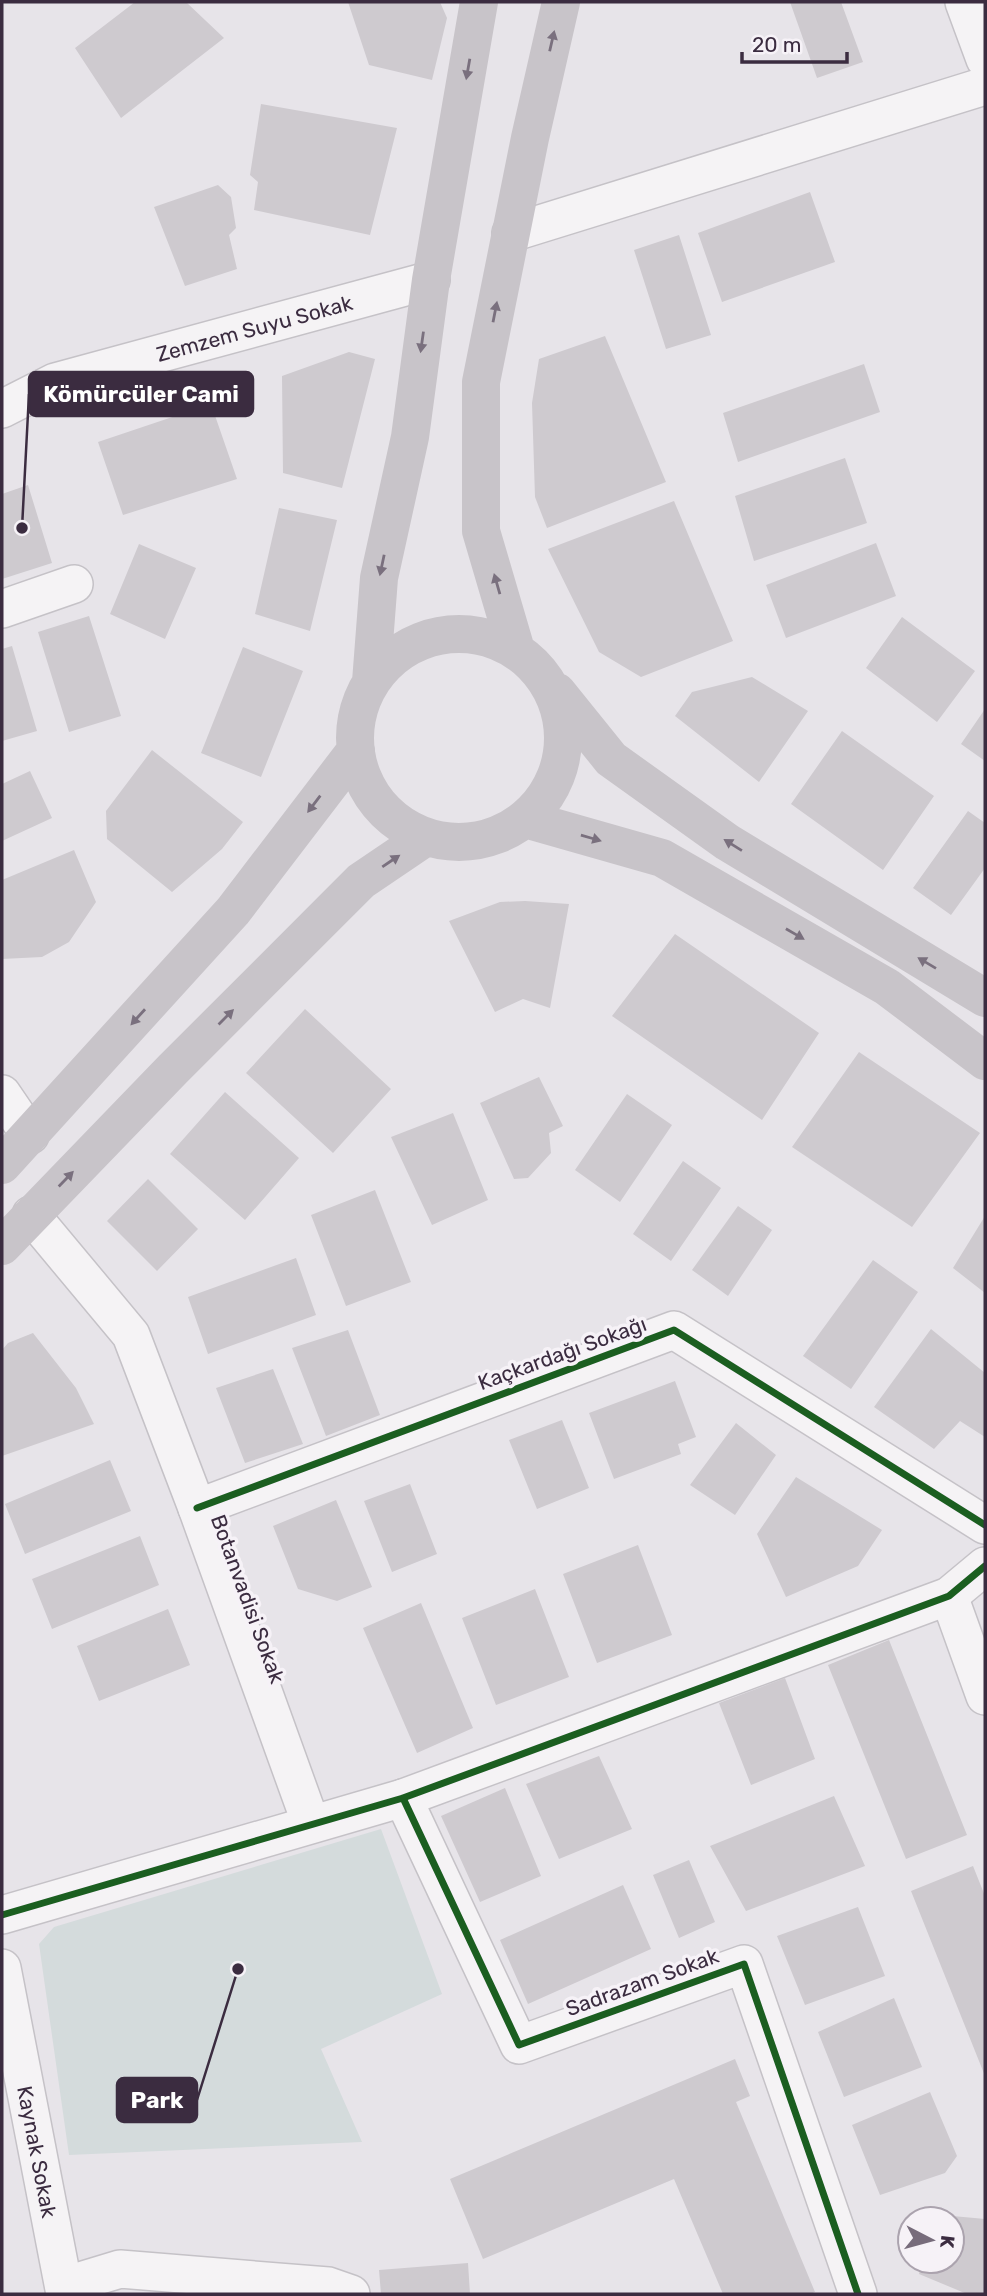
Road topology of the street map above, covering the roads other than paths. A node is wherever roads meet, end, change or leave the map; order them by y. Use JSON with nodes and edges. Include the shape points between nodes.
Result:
{"nodes":[{"id":1,"x":479,"y":2,"type":"edge"},
{"id":2,"x":561,"y":2,"type":"edge"},
{"id":3,"x":964,"y":2,"type":"edge"},
{"id":4,"x":985,"y":59,"type":"edge"},
{"id":5,"x":985,"y":86,"type":"edge"},
{"id":6,"x":511,"y":233,"type":"junction"},
{"id":7,"x":431,"y":279,"type":"junction"},
{"id":8,"x":2,"y":409,"type":"edge"},
{"id":9,"x":75,"y":584,"type":"dead end"},
{"id":10,"x":2,"y":609,"type":"edge"},
{"id":11,"x":529,"y":661,"type":"junction"},
{"id":12,"x":371,"y":682,"type":"junction"},
{"id":13,"x":356,"y":750,"type":"junction"},
{"id":14,"x":525,"y":819,"type":"junction"},
{"id":15,"x":426,"y":837,"type":"junction"},
{"id":16,"x":985,"y":998,"type":"edge"},
{"id":17,"x":985,"y":1061,"type":"edge"},
{"id":18,"x":2,"y":1094,"type":"edge"},
{"id":19,"x":30,"y":1135,"type":"junction"},
{"id":20,"x":2,"y":1165,"type":"edge"},
{"id":21,"x":32,"y":1215,"type":"junction"},
{"id":22,"x":2,"y":1246,"type":"edge"},
{"id":23,"x":197,"y":1508,"type":"junction"},
{"id":24,"x":985,"y":1525,"type":"edge"},
{"id":25,"x":985,"y":1566,"type":"edge"},
{"id":26,"x":949,"y":1596,"type":"junction"},
{"id":27,"x":985,"y":1696,"type":"edge"},
{"id":28,"x":403,"y":1798,"type":"junction"},
{"id":29,"x":311,"y":1824,"type":"junction"},
{"id":30,"x":2,"y":1915,"type":"edge"},
{"id":31,"x":2,"y":1968,"type":"edge"},
{"id":32,"x":64,"y":2290,"type":"edge"},
{"id":33,"x":351,"y":2294,"type":"edge"},
{"id":34,"x":858,"y":2294,"type":"edge"}],
"edges":[{"from":1,"to":7,"type":"main road","one_way":true},
{"from":6,"to":2,"type":"main road","one_way":true},
{"from":3,"to":4,"type":"street"},
{"from":5,"to":6,"type":"street"},
{"from":11,"to":6,"type":"main road","one_way":true,"via":[[481,531],[481,382]]},
{"from":7,"to":8,"type":"street","name":"Zemzem Suyu Sokak","via":[[55,382]]},
{"from":7,"to":12,"type":"main road","one_way":true,"via":[[410,437],[379,578]]},
{"from":9,"to":10,"type":"street"},
{"from":11,"to":12,"type":"main road","via":[[486,637],[453,633],[421,640],[393,657]]},
{"from":11,"to":14,"type":"main road","via":[[557,701],[564,733],[560,765],[547,795]]},
{"from":16,"to":11,"type":"main road","one_way":true,"via":[[727,842],[611,759]]},
{"from":12,"to":13,"type":"main road","via":[[355,726]]},
{"from":13,"to":15,"type":"main road","via":[[363,779],[378,804],[400,824]]},
{"from":13,"to":19,"type":"main road","one_way":true,"via":[[233,911]]},
{"from":14,"to":15,"type":"main road","via":[[495,836],[461,843]]},
{"from":14,"to":17,"type":"main road","one_way":true,"via":[[662,858],[887,986]]},
{"from":21,"to":15,"type":"main road","one_way":true,"via":[[361,881]]},
{"from":18,"to":19,"type":"street"},
{"from":19,"to":20,"type":"main road"},
{"from":21,"to":22,"type":"main road"},
{"from":21,"to":23,"type":"street","name":"Botanvadisi Sokak","via":[[131,1335]]},
{"from":23,"to":24,"type":"street","name":"Kaçkardağı Sokağı","via":[[674,1330]]},
{"from":23,"to":29,"type":"street","name":"Botanvadisi Sokak"},
{"from":25,"to":26,"type":"street"},
{"from":26,"to":27,"type":"street"},
{"from":26,"to":28,"type":"street"},
{"from":28,"to":29,"type":"street"},
{"from":28,"to":34,"type":"street","name":"Sadrazam Sokak","via":[[519,2045],[744,1964]]},
{"from":29,"to":30,"type":"street"},
{"from":31,"to":32,"type":"street","name":"Kaynak Sokak"},
{"from":32,"to":33,"type":"street","via":[[120,2269],[328,2286]]}]}
